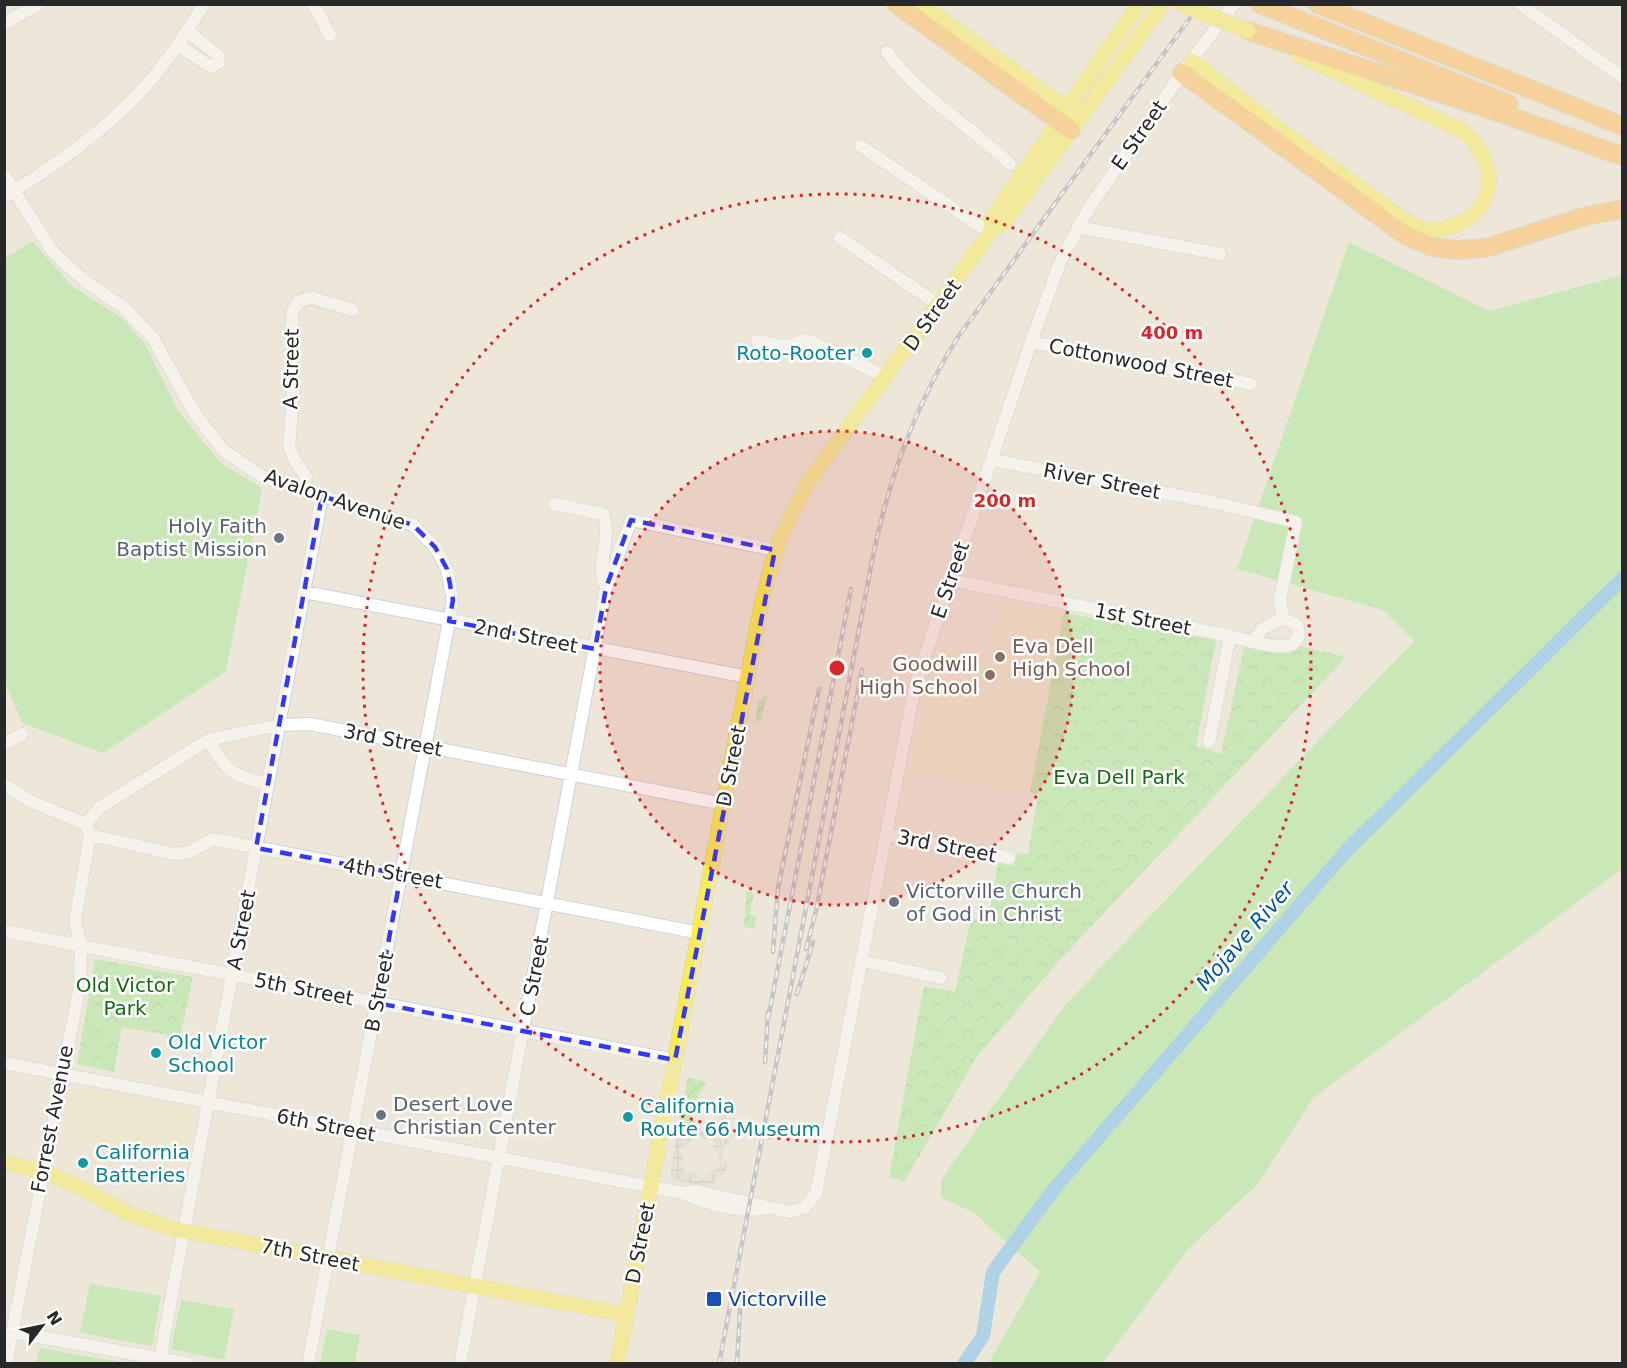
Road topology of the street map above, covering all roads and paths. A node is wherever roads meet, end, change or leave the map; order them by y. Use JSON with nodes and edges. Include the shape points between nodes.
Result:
{"nodes":[{"id":1,"x":38,"y":4,"type":"edge"},
{"id":2,"x":204,"y":4,"type":"edge"},
{"id":3,"x":313,"y":4,"type":"edge"},
{"id":4,"x":896,"y":4,"type":"edge"},
{"id":5,"x":921,"y":4,"type":"edge"},
{"id":6,"x":1139,"y":4,"type":"edge"},
{"id":7,"x":1163,"y":4,"type":"edge"},
{"id":8,"x":1181,"y":4,"type":"edge"},
{"id":9,"x":1234,"y":4,"type":"edge"},
{"id":10,"x":1317,"y":4,"type":"edge"},
{"id":11,"x":1520,"y":4,"type":"edge"},
{"id":12,"x":1268,"y":8,"type":"edge"},
{"id":13,"x":4,"y":24,"type":"edge"},
{"id":14,"x":187,"y":31,"type":"junction"},
{"id":15,"x":1255,"y":34,"type":"junction"},
{"id":16,"x":330,"y":35,"type":"dead end"},
{"id":17,"x":178,"y":45,"type":"junction"},
{"id":18,"x":887,"y":52,"type":"dead end"},
{"id":19,"x":1187,"y":67,"type":"junction"},
{"id":20,"x":1623,"y":77,"type":"edge"},
{"id":21,"x":1069,"y":119,"type":"junction"},
{"id":22,"x":1623,"y":126,"type":"edge"},
{"id":23,"x":861,"y":146,"type":"dead end"},
{"id":24,"x":1623,"y":149,"type":"edge"},
{"id":25,"x":1623,"y":156,"type":"edge"},
{"id":26,"x":1010,"y":164,"type":"dead end"},
{"id":27,"x":4,"y":175,"type":"edge"},
{"id":28,"x":9,"y":194,"type":"edge"},
{"id":29,"x":1623,"y":209,"type":"edge"},
{"id":30,"x":1078,"y":227,"type":"junction"},
{"id":31,"x":991,"y":231,"type":"junction"},
{"id":32,"x":840,"y":238,"type":"dead end"},
{"id":33,"x":1220,"y":254,"type":"dead end"},
{"id":34,"x":939,"y":305,"type":"junction"},
{"id":35,"x":352,"y":310,"type":"dead end"},
{"id":36,"x":757,"y":341,"type":"dead end"},
{"id":37,"x":1031,"y":342,"type":"junction"},
{"id":38,"x":886,"y":377,"type":"junction"},
{"id":39,"x":1251,"y":384,"type":"dead end"},
{"id":40,"x":992,"y":460,"type":"junction"},
{"id":41,"x":303,"y":489,"type":"junction"},
{"id":42,"x":322,"y":496,"type":"junction"},
{"id":43,"x":554,"y":504,"type":"dead end"},
{"id":44,"x":775,"y":550,"type":"junction"},
{"id":45,"x":950,"y":580,"type":"junction"},
{"id":46,"x":606,"y":588,"type":"junction"},
{"id":47,"x":304,"y":592,"type":"junction"},
{"id":48,"x":1283,"y":618,"type":"junction"},
{"id":49,"x":449,"y":621,"type":"junction"},
{"id":50,"x":1230,"y":636,"type":"junction"},
{"id":51,"x":1254,"y":642,"type":"junction"},
{"id":52,"x":595,"y":649,"type":"junction"},
{"id":53,"x":748,"y":677,"type":"junction"},
{"id":54,"x":279,"y":725,"type":"junction"},
{"id":55,"x":22,"y":734,"type":"dead end"},
{"id":56,"x":208,"y":740,"type":"junction"},
{"id":57,"x":1209,"y":742,"type":"dead end"},
{"id":58,"x":4,"y":744,"type":"edge"},
{"id":59,"x":425,"y":746,"type":"junction"},
{"id":60,"x":571,"y":775,"type":"junction"},
{"id":61,"x":4,"y":783,"type":"edge"},
{"id":62,"x":268,"y":784,"type":"junction"},
{"id":63,"x":724,"y":804,"type":"junction"},
{"id":64,"x":88,"y":830,"type":"junction"},
{"id":65,"x":886,"y":834,"type":"junction"},
{"id":66,"x":256,"y":848,"type":"junction"},
{"id":67,"x":1009,"y":858,"type":"dead end"},
{"id":68,"x":401,"y":874,"type":"junction"},
{"id":69,"x":547,"y":902,"type":"junction"},
{"id":70,"x":4,"y":931,"type":"edge"},
{"id":71,"x":700,"y":933,"type":"junction"},
{"id":72,"x":81,"y":946,"type":"junction"},
{"id":73,"x":862,"y":961,"type":"junction"},
{"id":74,"x":232,"y":975,"type":"junction"},
{"id":75,"x":941,"y":978,"type":"dead end"},
{"id":76,"x":377,"y":1003,"type":"junction"},
{"id":77,"x":523,"y":1031,"type":"junction"},
{"id":78,"x":675,"y":1060,"type":"junction"},
{"id":79,"x":4,"y":1063,"type":"edge"},
{"id":80,"x":62,"y":1074,"type":"junction"},
{"id":81,"x":208,"y":1102,"type":"junction"},
{"id":82,"x":353,"y":1131,"type":"junction"},
{"id":83,"x":499,"y":1159,"type":"junction"},
{"id":84,"x":4,"y":1162,"type":"edge"},
{"id":85,"x":42,"y":1171,"type":"junction"},
{"id":86,"x":651,"y":1188,"type":"junction"},
{"id":87,"x":804,"y":1208,"type":"joint"},
{"id":88,"x":184,"y":1232,"type":"junction"},
{"id":89,"x":329,"y":1259,"type":"junction"},
{"id":90,"x":474,"y":1286,"type":"junction"},
{"id":91,"x":627,"y":1315,"type":"junction"},
{"id":92,"x":13,"y":1332,"type":"junction"},
{"id":93,"x":160,"y":1361,"type":"edge"},
{"id":94,"x":6,"y":1364,"type":"edge"},
{"id":95,"x":189,"y":1364,"type":"edge"},
{"id":96,"x":308,"y":1364,"type":"edge"},
{"id":97,"x":460,"y":1364,"type":"edge"},
{"id":98,"x":617,"y":1364,"type":"edge"}],
"edges":[{"from":1,"to":13,"type":"street"},
{"from":2,"to":14,"type":"street"},
{"from":3,"to":16,"type":"street"},
{"from":4,"to":21,"type":"highway"},
{"from":5,"to":21,"type":"main road"},
{"from":6,"to":21,"type":"main road","name":"D Street"},
{"from":7,"to":21,"type":"main road","name":"D Street"},
{"from":8,"to":15,"type":"main road","bridge":true},
{"from":9,"to":19,"type":"street","name":"E Street"},
{"from":10,"to":22,"type":"highway"},
{"from":11,"to":20,"type":"street"},
{"from":12,"to":24,"type":"highway"},
{"from":14,"to":17,"type":"street"},
{"from":14,"to":17,"type":"street","via":[[218,55],[219,62],[208,64]]},
{"from":15,"to":19,"type":"main road","via":[[1463,131],[1476,142],[1490,175],[1487,193],[1479,207],[1466,220],[1445,229],[1424,229],[1403,219]]},
{"from":15,"to":25,"type":"highway"},
{"from":17,"to":28,"type":"street","via":[[142,90],[83,145]]},
{"from":18,"to":26,"type":"street","via":[[904,76]]},
{"from":19,"to":29,"type":"highway","via":[[1405,235],[1432,246],[1456,250],[1485,248],[1587,216]]},
{"from":19,"to":30,"type":"street","name":"E Street"},
{"from":21,"to":31,"type":"main road","name":"D Street","via":[[993,216]]},
{"from":23,"to":31,"type":"street"},
{"from":27,"to":28,"type":"street","name":"Avalon Avenue"},
{"from":28,"to":41,"type":"street","name":"Avalon Avenue","via":[[53,252],[86,282],[123,307],[153,338],[195,414],[223,450],[261,476]]},
{"from":30,"to":33,"type":"street"},
{"from":30,"to":37,"type":"street","name":"E Street","via":[[1061,260]]},
{"from":31,"to":34,"type":"main road","name":"D Street"},
{"from":32,"to":34,"type":"street"},
{"from":34,"to":38,"type":"main road","name":"D Street"},
{"from":35,"to":41,"type":"street","name":"A Street","via":[[312,298],[299,301],[292,312],[289,446],[306,476]]},
{"from":36,"to":38,"type":"street","via":[[788,347],[810,341]]},
{"from":37,"to":39,"type":"street","name":"Cottonwood Street"},
{"from":37,"to":40,"type":"street","name":"E Street"},
{"from":38,"to":44,"type":"main road","name":"D Street","via":[[807,484]]},
{"from":40,"to":45,"type":"street","name":"E Street"},
{"from":40,"to":48,"type":"street","name":"River Street","via":[[1296,522],[1280,600]]},
{"from":41,"to":42,"type":"street","name":"Avalon Avenue"},
{"from":42,"to":47,"type":"street","name":"A Street"},
{"from":42,"to":49,"type":"street","name":"Avalon Avenue","via":[[413,525],[435,547],[447,569],[453,600]]},
{"from":43,"to":46,"type":"street","via":[[603,514],[608,526],[601,578]]},
{"from":44,"to":46,"type":"street","via":[[631,520]]},
{"from":44,"to":53,"type":"main road","name":"D Street"},
{"from":45,"to":50,"type":"street","name":"1st Street"},
{"from":45,"to":65,"type":"street","name":"E Street","via":[[915,686]]},
{"from":46,"to":52,"type":"street","name":"C Street"},
{"from":47,"to":49,"type":"street","name":"2nd Street"},
{"from":47,"to":54,"type":"street","name":"A Street"},
{"from":48,"to":51,"type":"street","via":[[1262,629]]},
{"from":48,"to":51,"type":"street","name":"1st Street","via":[[1297,625],[1298,641],[1290,647]]},
{"from":49,"to":52,"type":"street","name":"2nd Street"},
{"from":49,"to":59,"type":"street","name":"B Street"},
{"from":50,"to":51,"type":"street","name":"1st Street"},
{"from":50,"to":57,"type":"street"},
{"from":52,"to":53,"type":"street","name":"2nd Street"},
{"from":52,"to":60,"type":"street","name":"C Street"},
{"from":53,"to":63,"type":"main road","name":"D Street"},
{"from":54,"to":56,"type":"street","name":"3rd Street"},
{"from":54,"to":59,"type":"street","name":"3rd Street","via":[[310,724]]},
{"from":54,"to":62,"type":"street","name":"A Street"},
{"from":55,"to":58,"type":"street"},
{"from":56,"to":62,"type":"street","via":[[226,769],[242,778]]},
{"from":56,"to":64,"type":"street","name":"3rd Street","via":[[99,808]]},
{"from":59,"to":60,"type":"street","name":"3rd Street"},
{"from":59,"to":68,"type":"street","name":"B Street"},
{"from":60,"to":63,"type":"street","name":"3rd Street"},
{"from":60,"to":69,"type":"street","name":"C Street"},
{"from":61,"to":64,"type":"street","via":[[30,801]]},
{"from":62,"to":66,"type":"street","name":"A Street"},
{"from":63,"to":71,"type":"main road","name":"D Street"},
{"from":64,"to":66,"type":"street","name":"4th Street","via":[[174,854],[190,852],[213,839]]},
{"from":64,"to":72,"type":"street","name":"Forrest Avenue","via":[[75,921]]},
{"from":65,"to":67,"type":"street","name":"3rd Street"},
{"from":65,"to":73,"type":"street","name":"E Street"},
{"from":66,"to":68,"type":"street","name":"4th Street"},
{"from":66,"to":74,"type":"street","name":"A Street"},
{"from":68,"to":69,"type":"street","name":"4th Street"},
{"from":68,"to":76,"type":"street","name":"B Street"},
{"from":69,"to":71,"type":"street","name":"4th Street"},
{"from":69,"to":77,"type":"street","name":"C Street"},
{"from":70,"to":72,"type":"street","name":"5th Street"},
{"from":71,"to":78,"type":"main road","name":"D Street"},
{"from":72,"to":74,"type":"street","name":"5th Street"},
{"from":72,"to":80,"type":"street","name":"Forrest Avenue","via":[[80,985]]},
{"from":73,"to":75,"type":"street"},
{"from":73,"to":87,"type":"street","name":"E Street","via":[[819,1185]]},
{"from":74,"to":76,"type":"street","name":"5th Street"},
{"from":74,"to":81,"type":"street","name":"A Street"},
{"from":76,"to":77,"type":"street","name":"5th Street"},
{"from":76,"to":82,"type":"street","name":"B Street"},
{"from":77,"to":78,"type":"street","name":"5th Street"},
{"from":77,"to":83,"type":"street","name":"C Street"},
{"from":78,"to":86,"type":"main road","name":"D Street"},
{"from":79,"to":80,"type":"street","name":"6th Street"},
{"from":80,"to":81,"type":"street","name":"6th Street"},
{"from":80,"to":85,"type":"street","name":"Forrest Avenue"},
{"from":81,"to":82,"type":"street","name":"6th Street"},
{"from":81,"to":88,"type":"street","name":"A Street"},
{"from":82,"to":83,"type":"street","name":"6th Street"},
{"from":82,"to":89,"type":"street","name":"B Street"},
{"from":83,"to":86,"type":"street","name":"6th Street"},
{"from":83,"to":90,"type":"street","name":"C Street"},
{"from":84,"to":85,"type":"main road","name":"7th Street"},
{"from":85,"to":88,"type":"main road","name":"7th Street","via":[[128,1214]]},
{"from":85,"to":92,"type":"street","name":"Forrest Avenue"},
{"from":86,"to":87,"type":"street","name":"6th Street","via":[[753,1211],[766,1208],[790,1212]]},
{"from":86,"to":91,"type":"main road","name":"D Street"},
{"from":88,"to":89,"type":"main road","name":"7th Street"},
{"from":88,"to":93,"type":"street","name":"A Street"},
{"from":89,"to":90,"type":"main road","name":"7th Street"},
{"from":89,"to":96,"type":"street","name":"B Street"},
{"from":90,"to":91,"type":"main road","name":"7th Street"},
{"from":90,"to":97,"type":"street","name":"C Street"},
{"from":91,"to":98,"type":"main road","name":"D Street"},
{"from":92,"to":93,"type":"street"},
{"from":92,"to":94,"type":"street","name":"Forrest Avenue"},
{"from":93,"to":95,"type":"street"}]}
